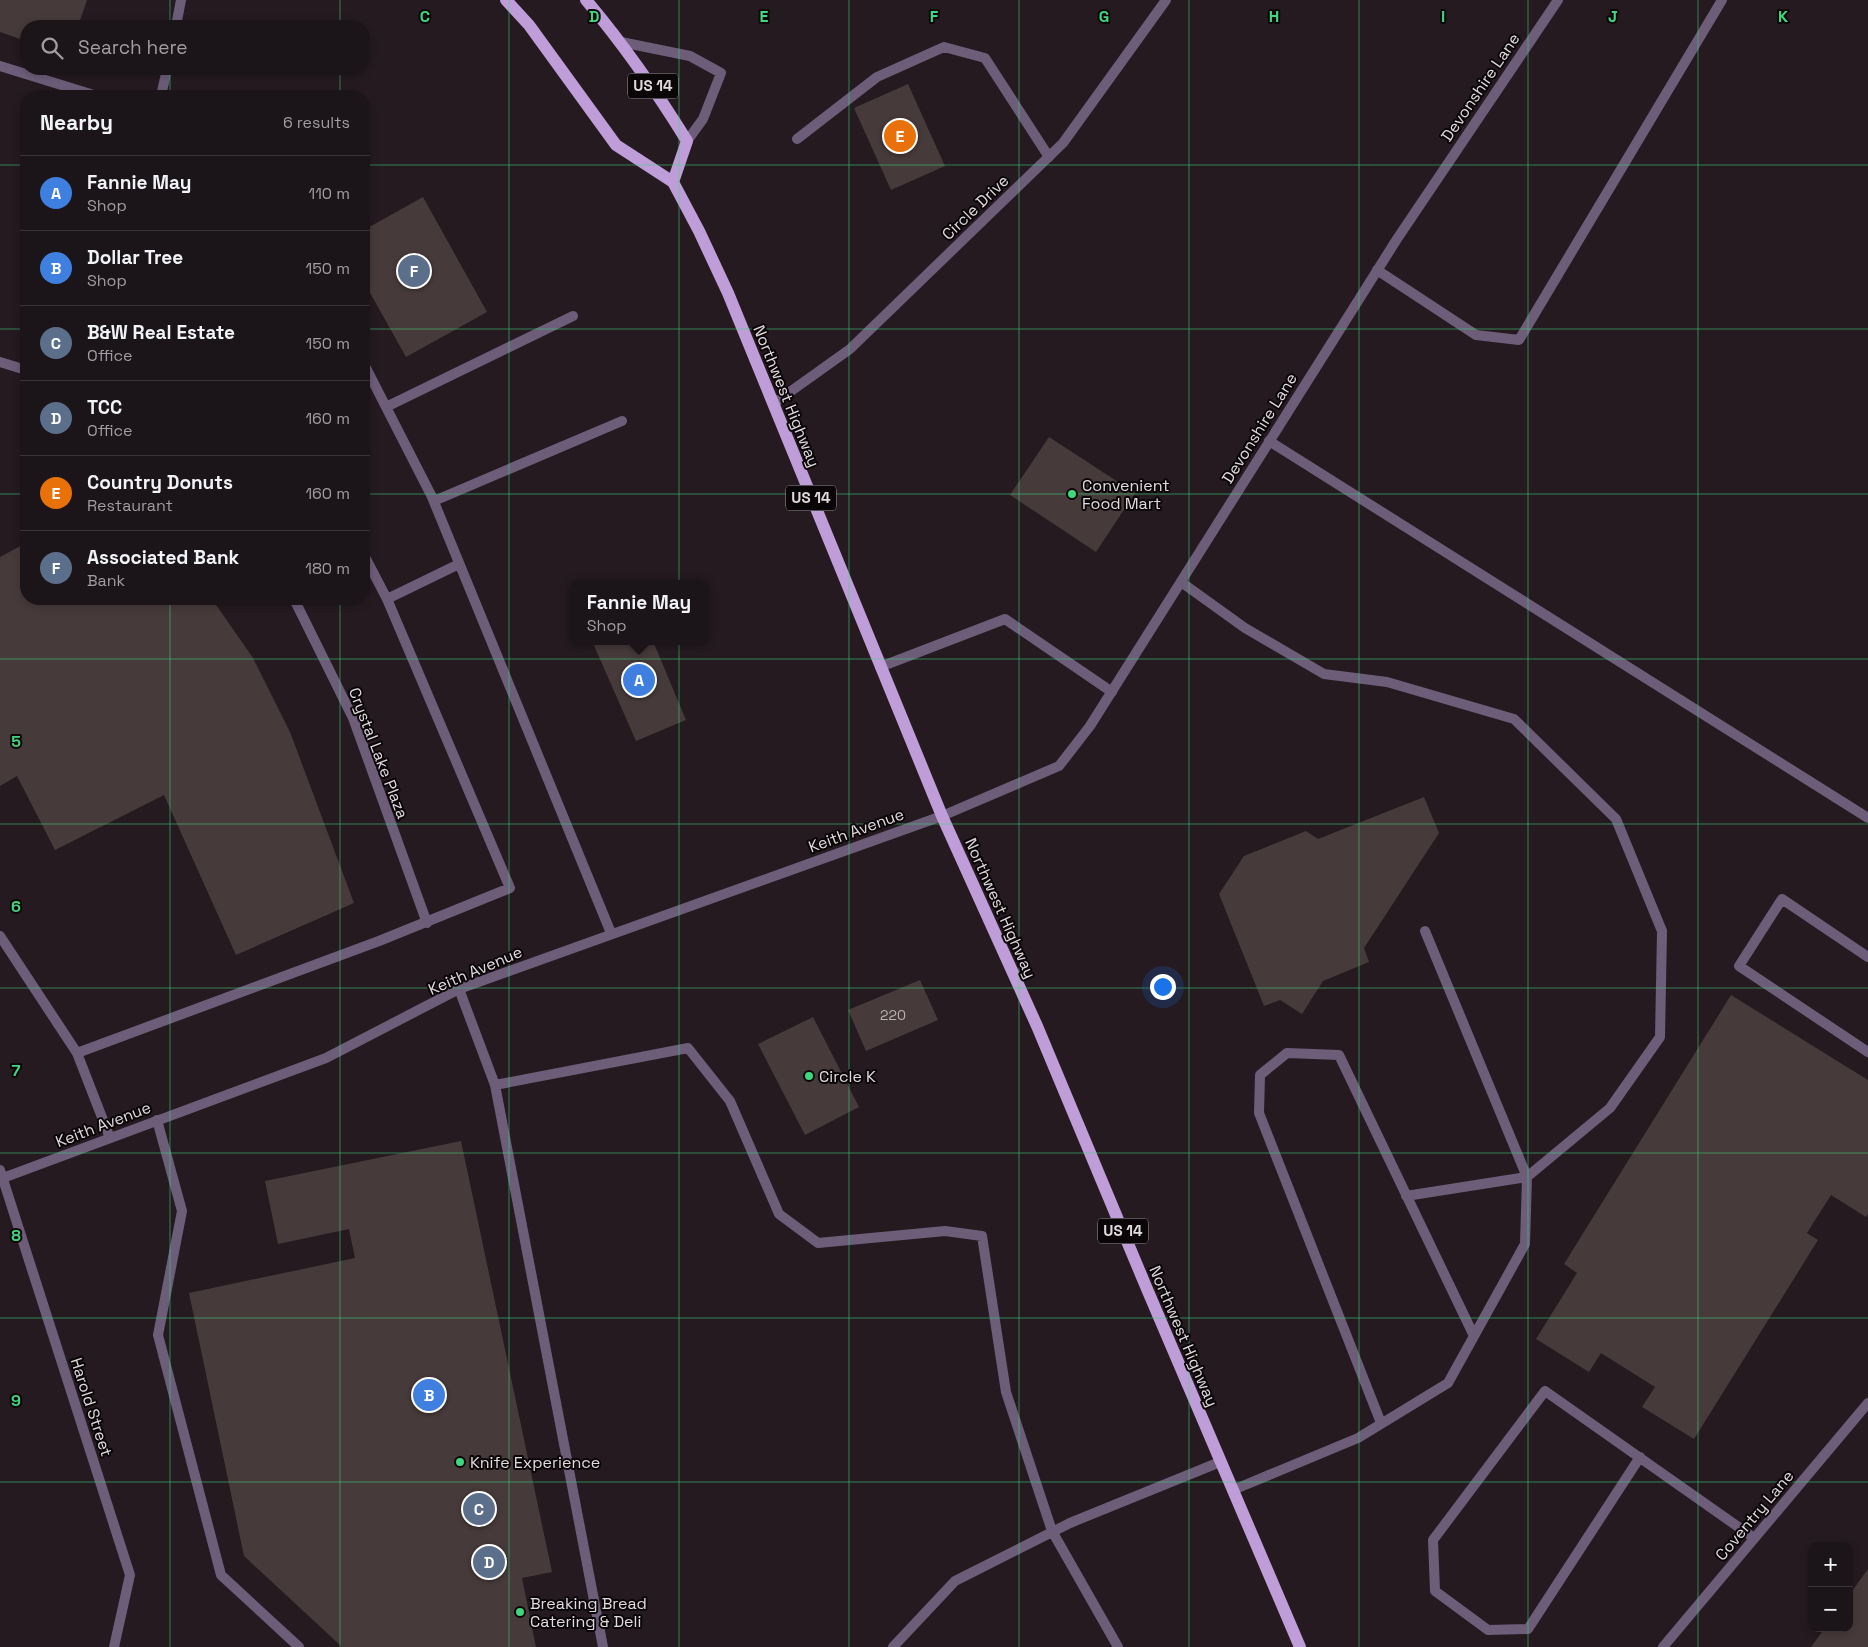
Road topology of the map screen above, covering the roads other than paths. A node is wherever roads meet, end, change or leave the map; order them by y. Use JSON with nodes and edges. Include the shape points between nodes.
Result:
{"nodes":[{"id":1,"x":181,"y":0,"type":"edge"},
{"id":2,"x":506,"y":0,"type":"edge"},
{"id":3,"x":586,"y":0,"type":"edge"},
{"id":4,"x":1166,"y":0,"type":"edge"},
{"id":5,"x":1558,"y":0,"type":"edge"},
{"id":6,"x":1722,"y":0,"type":"edge"},
{"id":7,"x":177,"y":20,"type":"edge"},
{"id":8,"x":621,"y":42,"type":"junction"},
{"id":9,"x":0,"y":66,"type":"edge"},
{"id":10,"x":20,"y":72,"type":"edge"},
{"id":11,"x":29,"y":75,"type":"edge"},
{"id":12,"x":166,"y":75,"type":"edge"},
{"id":13,"x":78,"y":90,"type":"edge"},
{"id":14,"x":162,"y":90,"type":"edge"},
{"id":15,"x":797,"y":139,"type":"dead end"},
{"id":16,"x":687,"y":141,"type":"junction"},
{"id":17,"x":1049,"y":157,"type":"junction"},
{"id":18,"x":673,"y":182,"type":"junction"},
{"id":19,"x":1377,"y":270,"type":"junction"},
{"id":20,"x":573,"y":316,"type":"dead end"},
{"id":21,"x":0,"y":362,"type":"edge"},
{"id":22,"x":20,"y":368,"type":"edge"},
{"id":23,"x":370,"y":376,"type":"edge"},
{"id":24,"x":773,"y":404,"type":"junction"},
{"id":25,"x":386,"y":407,"type":"junction"},
{"id":26,"x":622,"y":421,"type":"dead end"},
{"id":27,"x":1269,"y":440,"type":"junction"},
{"id":28,"x":434,"y":501,"type":"junction"},
{"id":29,"x":459,"y":564,"type":"junction"},
{"id":30,"x":370,"y":566,"type":"edge"},
{"id":31,"x":1181,"y":582,"type":"junction"},
{"id":32,"x":387,"y":599,"type":"junction"},
{"id":33,"x":297,"y":605,"type":"edge"},
{"id":34,"x":880,"y":667,"type":"junction"},
{"id":35,"x":1112,"y":692,"type":"junction"},
{"id":36,"x":942,"y":816,"type":"junction"},
{"id":37,"x":1868,"y":818,"type":"edge"},
{"id":38,"x":427,"y":923,"type":"junction"},
{"id":39,"x":1424,"y":931,"type":"dead end"},
{"id":40,"x":611,"y":933,"type":"junction"},
{"id":41,"x":0,"y":936,"type":"edge"},
{"id":42,"x":1868,"y":957,"type":"edge"},
{"id":43,"x":460,"y":989,"type":"junction"},
{"id":44,"x":1868,"y":1052,"type":"edge"},
{"id":45,"x":78,"y":1053,"type":"junction"},
{"id":46,"x":495,"y":1086,"type":"junction"},
{"id":47,"x":158,"y":1120,"type":"junction"},
{"id":48,"x":110,"y":1138,"type":"junction"},
{"id":49,"x":1,"y":1176,"type":"edge"},
{"id":50,"x":1527,"y":1177,"type":"junction"},
{"id":51,"x":1406,"y":1196,"type":"junction"},
{"id":52,"x":1474,"y":1336,"type":"junction"},
{"id":53,"x":1868,"y":1403,"type":"edge"},
{"id":54,"x":1381,"y":1424,"type":"junction"},
{"id":55,"x":1640,"y":1457,"type":"junction"},
{"id":56,"x":1220,"y":1462,"type":"junction"},
{"id":57,"x":1233,"y":1490,"type":"junction"},
{"id":58,"x":1052,"y":1531,"type":"junction"},
{"id":59,"x":1754,"y":1538,"type":"junction"},
{"id":60,"x":114,"y":1647,"type":"edge"},
{"id":61,"x":299,"y":1647,"type":"edge"},
{"id":62,"x":604,"y":1647,"type":"edge"},
{"id":63,"x":893,"y":1647,"type":"edge"},
{"id":64,"x":1118,"y":1647,"type":"edge"},
{"id":65,"x":1300,"y":1647,"type":"edge"},
{"id":66,"x":1663,"y":1647,"type":"edge"}],
"edges":[{"from":1,"to":7,"type":"street"},
{"from":2,"to":18,"type":"main road","name":"Northwest Highway","number":"US 14","via":[[529,25],[616,145]]},
{"from":3,"to":8,"type":"main road","number":"US 14"},
{"from":4,"to":17,"type":"street","name":"Circle Drive","via":[[1063,143]]},
{"from":5,"to":19,"type":"street","name":"Devonshire Lane"},
{"from":6,"to":19,"type":"street","via":[[1519,340],[1476,335]]},
{"from":8,"to":16,"type":"main road","number":"US 14"},
{"from":8,"to":16,"type":"street","via":[[690,56],[721,72],[703,119]]},
{"from":9,"to":10,"type":"street"},
{"from":11,"to":13,"type":"street"},
{"from":12,"to":14,"type":"street"},
{"from":15,"to":17,"type":"street","via":[[876,77],[944,47],[985,58]]},
{"from":16,"to":18,"type":"main road"},
{"from":17,"to":24,"type":"street","name":"Circle Drive","via":[[850,349]]},
{"from":18,"to":24,"type":"main road","name":"Northwest Highway","number":"US 14","via":[[728,293]]},
{"from":19,"to":27,"type":"street","name":"Devonshire Lane"},
{"from":20,"to":25,"type":"street"},
{"from":21,"to":22,"type":"street"},
{"from":23,"to":25,"type":"street"},
{"from":24,"to":34,"type":"main road","name":"Northwest Highway","number":"US 14"},
{"from":25,"to":28,"type":"street"},
{"from":26,"to":28,"type":"street"},
{"from":27,"to":31,"type":"street","name":"Devonshire Lane"},
{"from":27,"to":37,"type":"street"},
{"from":28,"to":29,"type":"street"},
{"from":29,"to":32,"type":"street"},
{"from":29,"to":40,"type":"street"},
{"from":30,"to":32,"type":"street"},
{"from":31,"to":35,"type":"street","name":"Devonshire Lane"},
{"from":31,"to":50,"type":"street","via":[[1245,628],[1324,674],[1387,682],[1514,719],[1616,819],[1662,932],[1660,1037],[1610,1108]]},
{"from":32,"to":38,"type":"street","via":[[510,888]]},
{"from":33,"to":38,"type":"street","name":"Crystal Lake Plaza","via":[[353,718]]},
{"from":34,"to":35,"type":"street","via":[[1005,619]]},
{"from":34,"to":36,"type":"main road","name":"Northwest Highway","number":"US 14"},
{"from":35,"to":36,"type":"street","name":"Devonshire Lane","via":[[1059,766]]},
{"from":36,"to":40,"type":"street","name":"Keith Avenue"},
{"from":36,"to":56,"type":"main road","name":"Northwest Highway","number":"US 14","via":[[1037,1026]]},
{"from":38,"to":45,"type":"street"},
{"from":39,"to":50,"type":"street"},
{"from":40,"to":43,"type":"street","name":"Keith Avenue"},
{"from":41,"to":45,"type":"street"},
{"from":42,"to":44,"type":"street","via":[[1782,899],[1739,966]]},
{"from":43,"to":46,"type":"street"},
{"from":43,"to":47,"type":"street","name":"Keith Avenue","via":[[326,1058]]},
{"from":45,"to":48,"type":"street"},
{"from":46,"to":58,"type":"street","via":[[688,1048],[730,1102],[779,1214],[818,1242],[945,1231],[982,1236],[1006,1392]]},
{"from":46,"to":62,"type":"street"},
{"from":47,"to":48,"type":"street","name":"Keith Avenue"},
{"from":47,"to":61,"type":"street","via":[[182,1211],[158,1335],[221,1575]]},
{"from":48,"to":49,"type":"street","name":"Keith Avenue"},
{"from":49,"to":60,"type":"street","name":"Harold Street","via":[[130,1575]]},
{"from":50,"to":51,"type":"street"},
{"from":50,"to":52,"type":"street","via":[[1524,1244]]},
{"from":51,"to":52,"type":"street"},
{"from":51,"to":54,"type":"street","via":[[1339,1054],[1287,1053],[1260,1075],[1259,1113]]},
{"from":52,"to":54,"type":"street","via":[[1448,1383]]},
{"from":53,"to":59,"type":"street","name":"Coventry Lane"},
{"from":54,"to":57,"type":"street","via":[[1358,1438]]},
{"from":55,"to":55,"type":"street","via":[[1545,1391],[1433,1540],[1435,1591],[1488,1630],[1528,1629]]},
{"from":55,"to":59,"type":"street"},
{"from":56,"to":57,"type":"main road","name":"Northwest Highway","number":"US 14"},
{"from":56,"to":58,"type":"street"},
{"from":57,"to":65,"type":"main road","name":"Northwest Highway","number":"US 14"},
{"from":58,"to":63,"type":"street","via":[[955,1581]]},
{"from":58,"to":64,"type":"street"},
{"from":59,"to":66,"type":"street","name":"Coventry Lane"}]}
